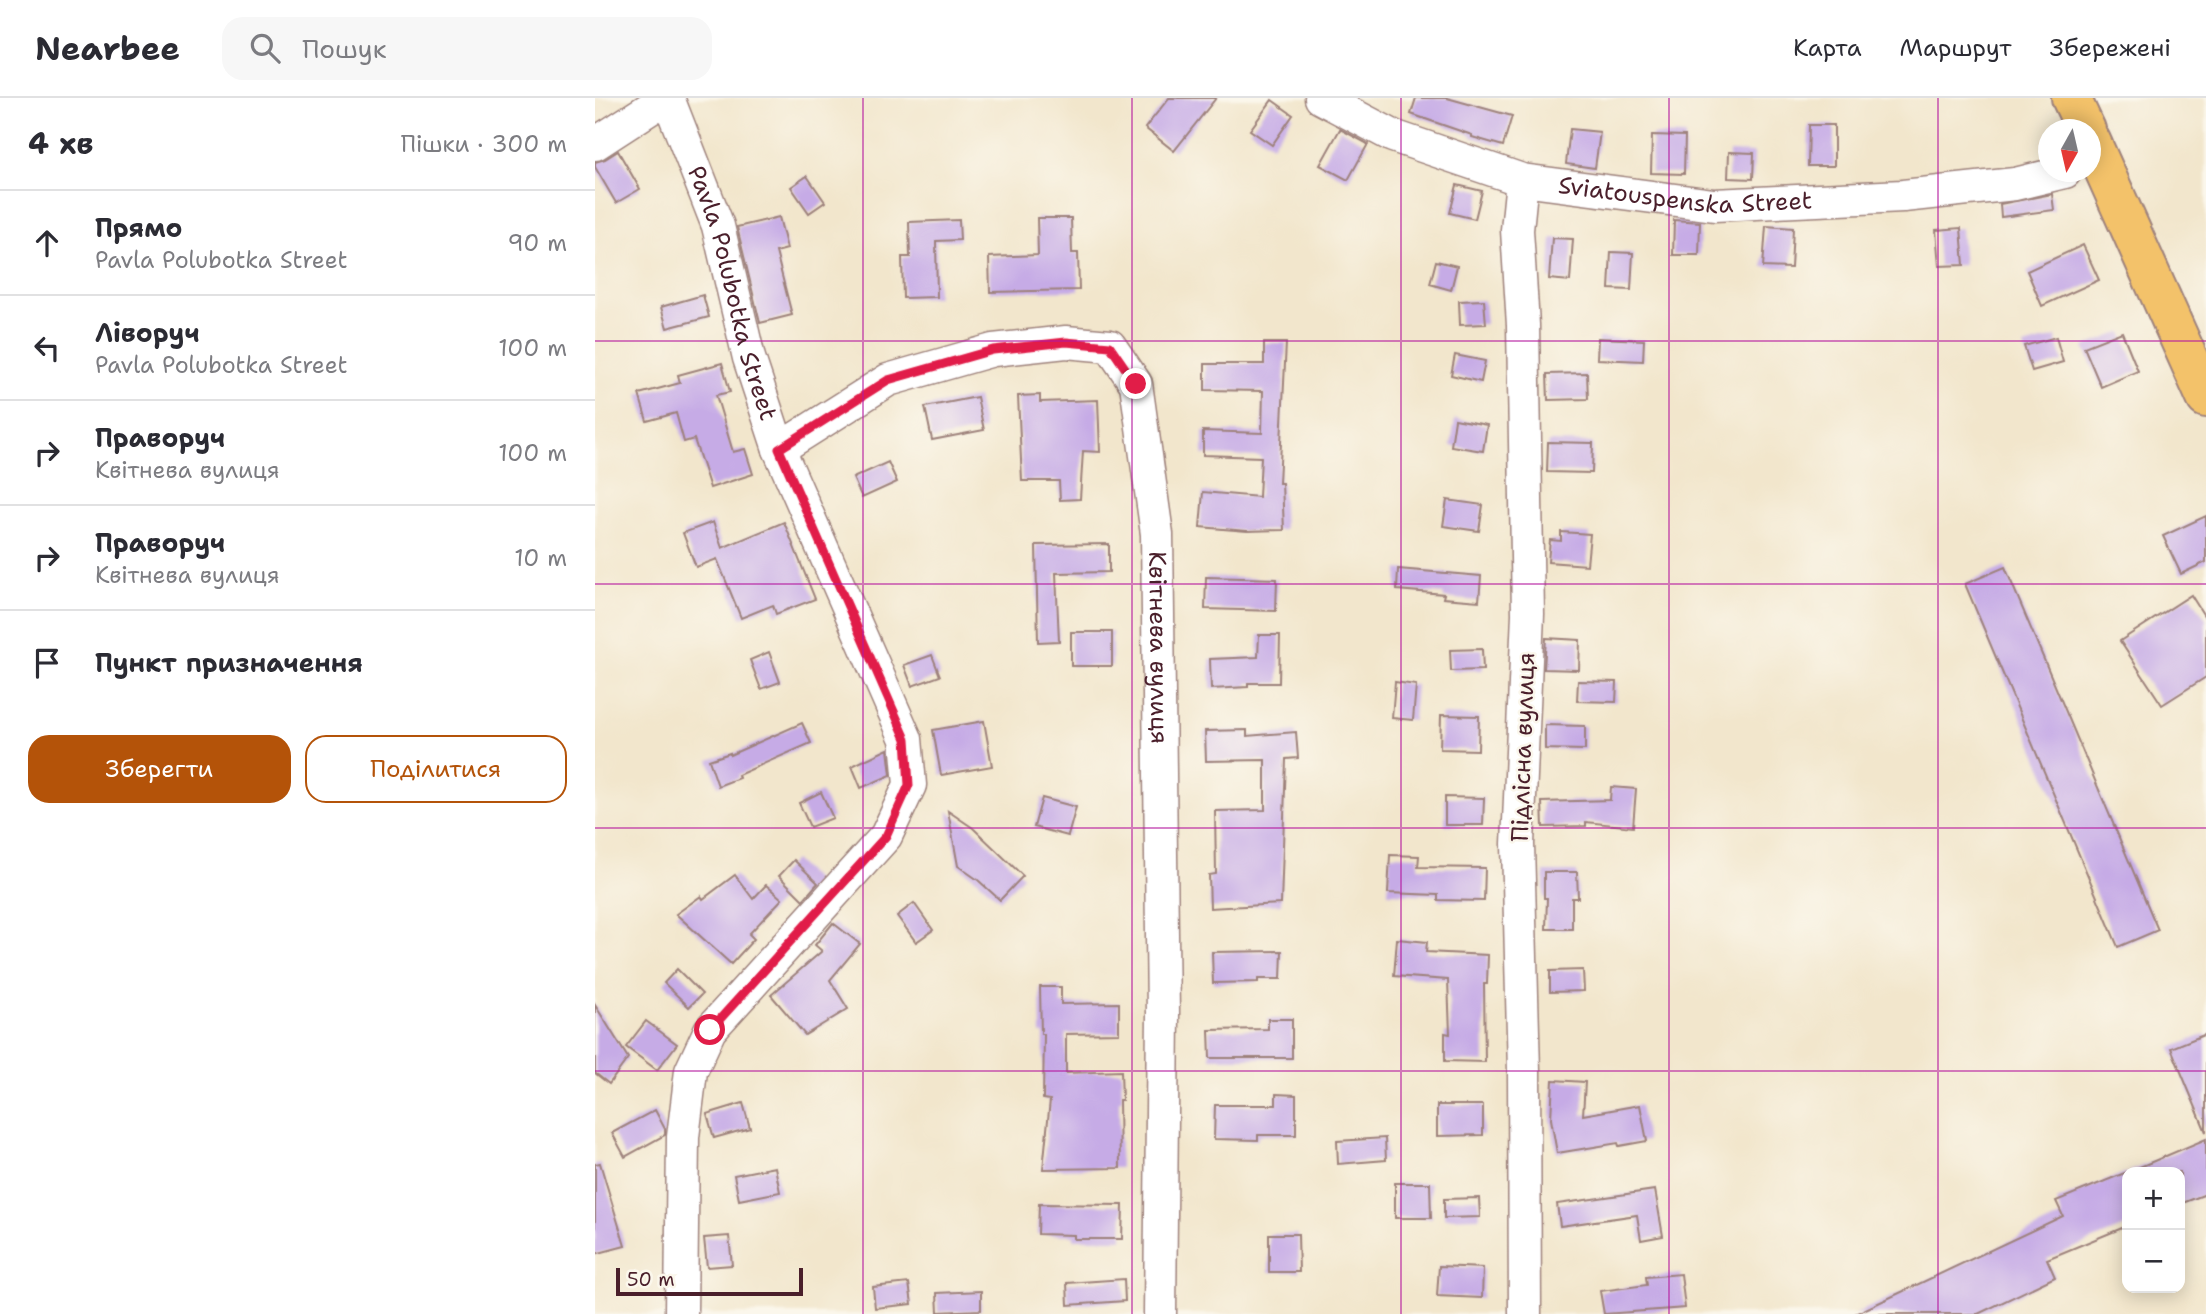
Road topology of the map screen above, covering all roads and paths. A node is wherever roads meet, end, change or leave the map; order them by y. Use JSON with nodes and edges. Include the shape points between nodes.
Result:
{"nodes":[{"id":1,"x":667,"y":98,"type":"edge"},
{"id":2,"x":1321,"y":98,"type":"edge"},
{"id":3,"x":2071,"y":98,"type":"edge"},
{"id":4,"x":2077,"y":119,"type":"edge"},
{"id":5,"x":595,"y":144,"type":"edge"},
{"id":6,"x":2038,"y":174,"type":"edge"},
{"id":7,"x":1522,"y":180,"type":"junction"},
{"id":8,"x":2100,"y":182,"type":"edge"},
{"id":9,"x":2206,"y":398,"type":"edge"},
{"id":10,"x":779,"y":449,"type":"junction"},
{"id":11,"x":681,"y":1314,"type":"edge"},
{"id":12,"x":1160,"y":1314,"type":"edge"},
{"id":13,"x":1525,"y":1314,"type":"edge"}],
"edges":[{"from":1,"to":5,"type":"street"},
{"from":1,"to":10,"type":"street","name":"Pavla Polubotka Street","via":[[718,226],[750,358]]},
{"from":2,"to":7,"type":"street","name":"Sviatouspenska Street","via":[[1393,136]]},
{"from":3,"to":4,"type":"main road"},
{"from":6,"to":7,"type":"street","name":"Sviatouspenska Street","via":[[2015,184],[1915,195],[1714,205]]},
{"from":7,"to":13,"type":"street","name":"Підлісна вулиця","via":[[1517,230],[1528,614],[1518,844]]},
{"from":8,"to":9,"type":"main road"},
{"from":10,"to":11,"type":"street","name":"Pavla Polubotka Street","via":[[906,739],[909,785],[886,836],[710,1030],[691,1071],[683,1137]]},
{"from":10,"to":12,"type":"street","name":"Квітнева вулиця","via":[[888,380],[993,350],[1066,342],[1110,346],[1136,384],[1157,534],[1163,1014]]}]}
